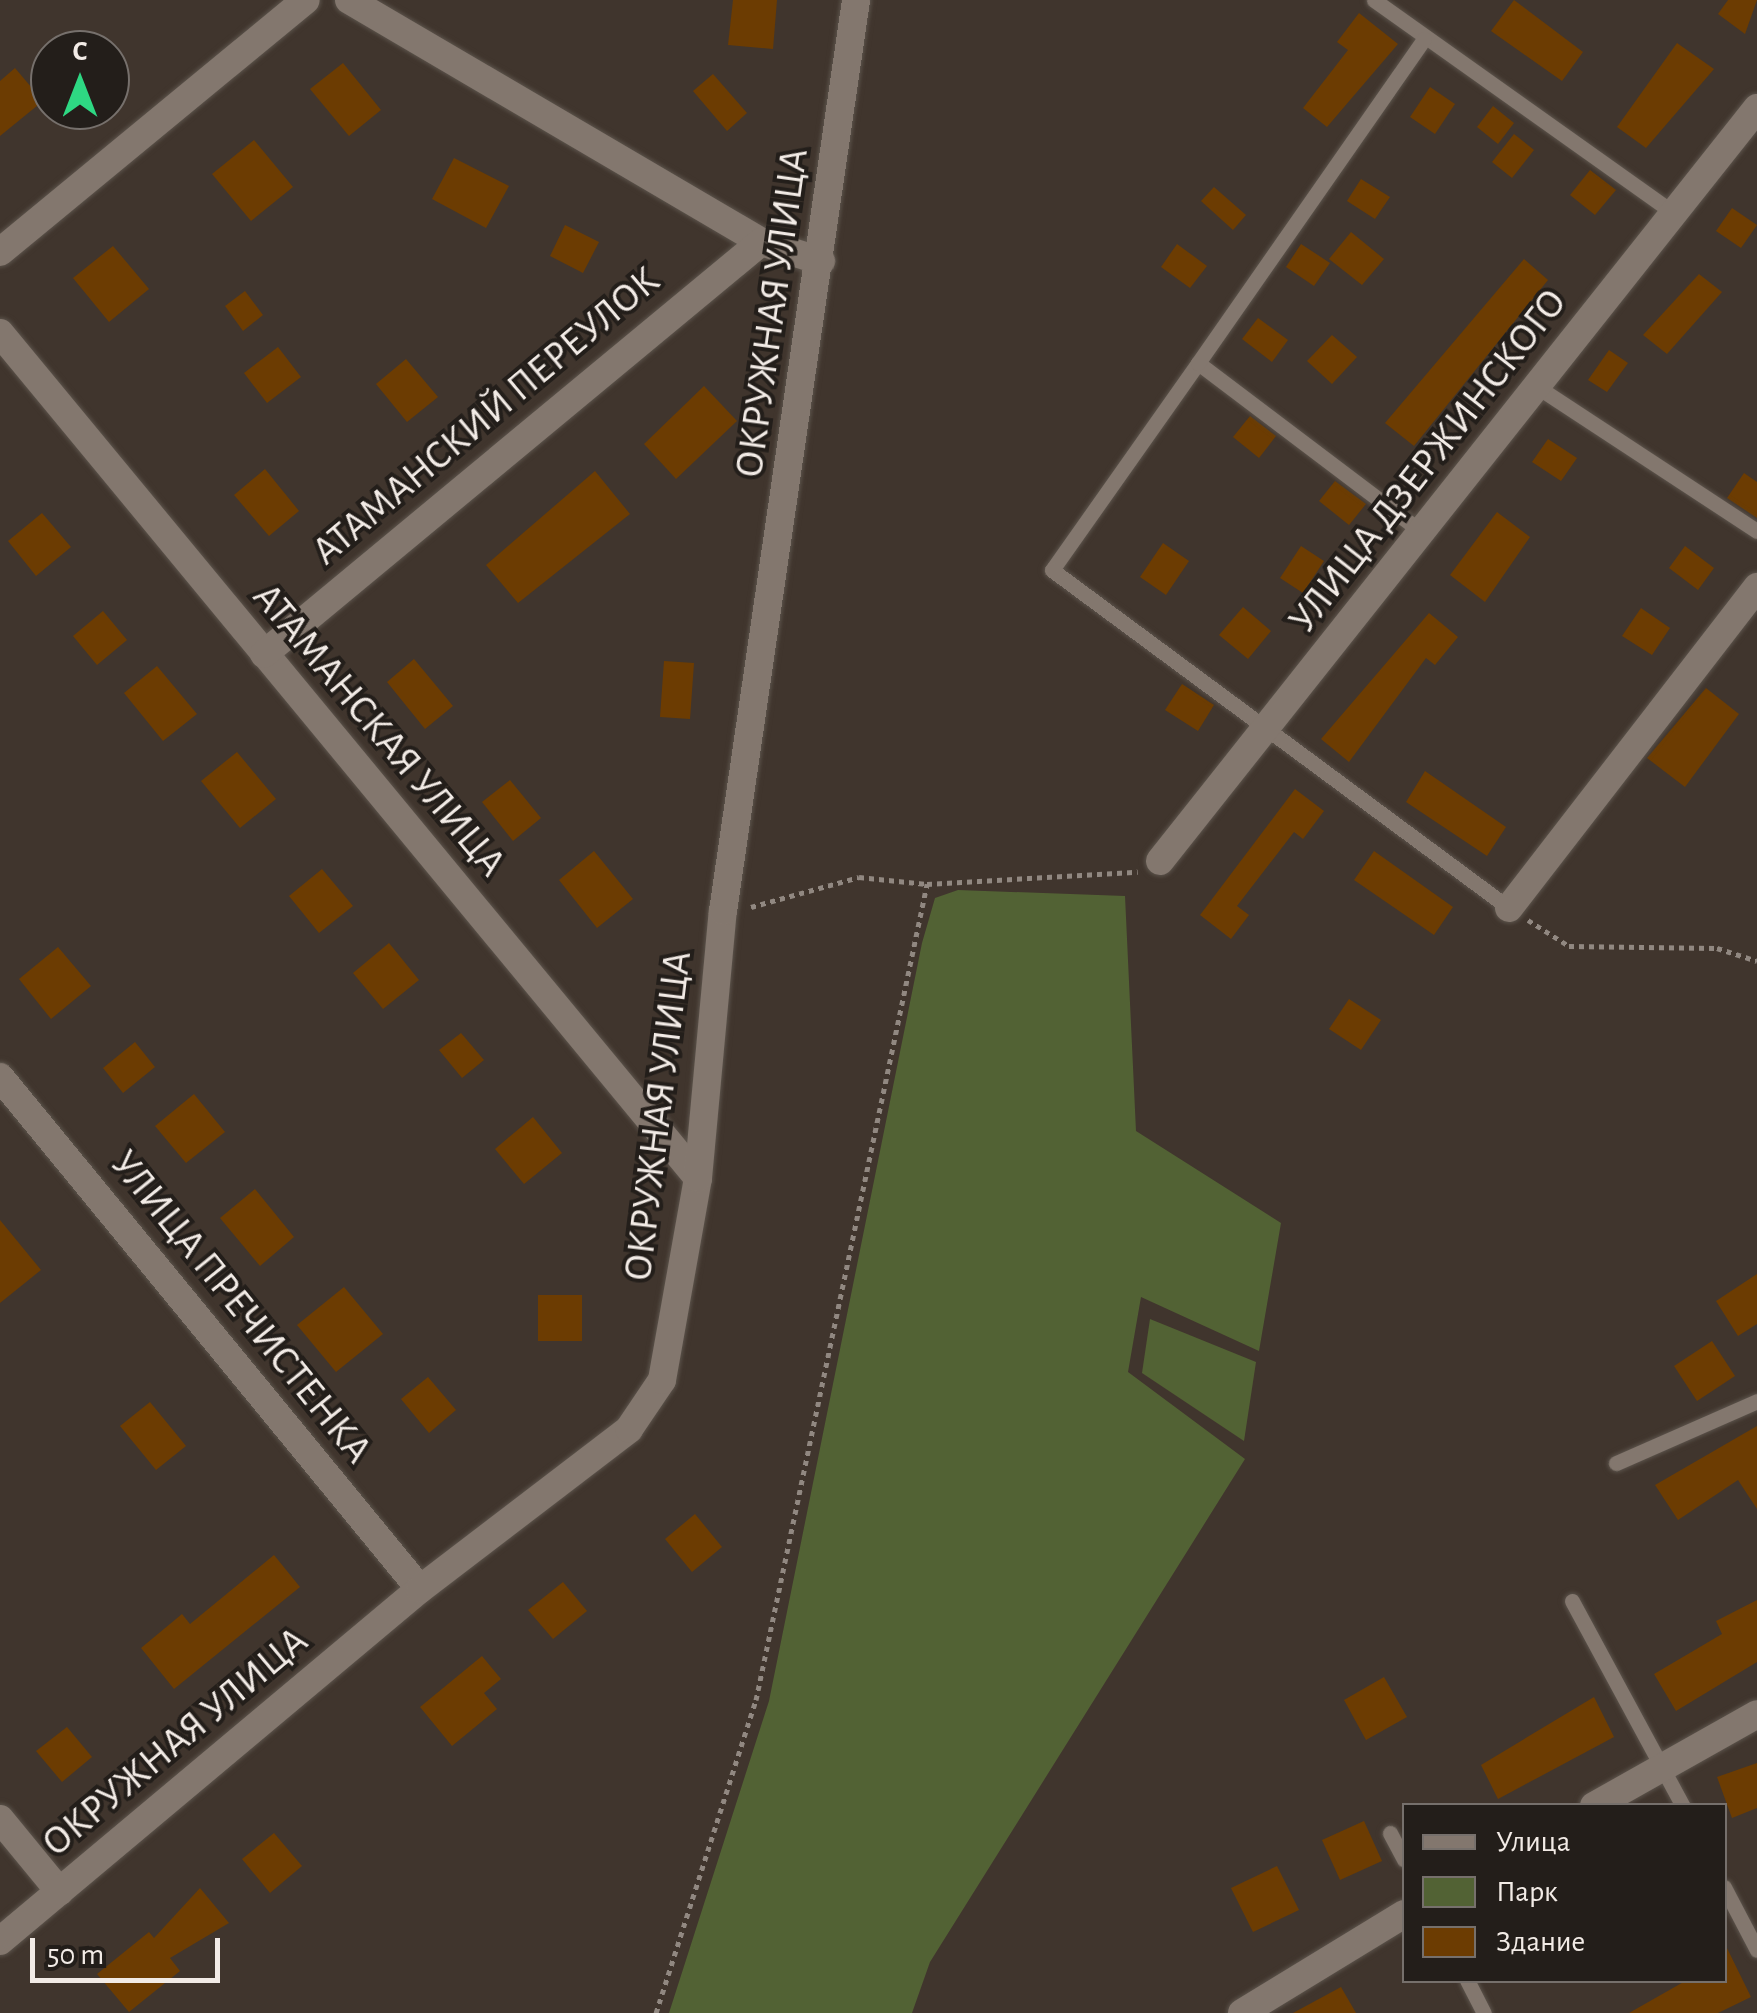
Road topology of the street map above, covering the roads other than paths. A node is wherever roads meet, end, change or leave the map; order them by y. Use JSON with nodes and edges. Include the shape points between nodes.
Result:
{"nodes":[{"id":1,"x":306,"y":0,"type":"edge"},
{"id":2,"x":350,"y":0,"type":"edge"},
{"id":3,"x":856,"y":0,"type":"edge"},
{"id":4,"x":1374,"y":0,"type":"edge"},
{"id":5,"x":1424,"y":38,"type":"junction"},
{"id":6,"x":1757,"y":108,"type":"edge"},
{"id":7,"x":1672,"y":212,"type":"junction"},
{"id":8,"x":761,"y":242,"type":"junction"},
{"id":9,"x":0,"y":252,"type":"edge"},
{"id":10,"x":822,"y":261,"type":"junction"},
{"id":11,"x":0,"y":333,"type":"edge"},
{"id":12,"x":1198,"y":363,"type":"junction"},
{"id":13,"x":1536,"y":386,"type":"junction"},
{"id":14,"x":1757,"y":531,"type":"edge"},
{"id":15,"x":1423,"y":533,"type":"junction"},
{"id":16,"x":1757,"y":587,"type":"edge"},
{"id":17,"x":264,"y":654,"type":"junction"},
{"id":18,"x":1270,"y":732,"type":"junction"},
{"id":19,"x":1160,"y":860,"type":"road end"},
{"id":20,"x":1508,"y":908,"type":"joint"},
{"id":21,"x":0,"y":1077,"type":"edge"},
{"id":22,"x":698,"y":1178,"type":"junction"},
{"id":23,"x":1757,"y":1400,"type":"edge"},
{"id":24,"x":1616,"y":1463,"type":"dead end"},
{"id":25,"x":420,"y":1589,"type":"junction"},
{"id":26,"x":1572,"y":1601,"type":"dead end"},
{"id":27,"x":1757,"y":1714,"type":"edge"},
{"id":28,"x":1663,"y":1766,"type":"junction"},
{"id":29,"x":1599,"y":1803,"type":"edge"},
{"id":30,"x":1682,"y":1803,"type":"edge"},
{"id":31,"x":0,"y":1819,"type":"edge"},
{"id":32,"x":1390,"y":1833,"type":"dead end"},
{"id":33,"x":1402,"y":1855,"type":"edge"},
{"id":34,"x":60,"y":1892,"type":"junction"},
{"id":35,"x":1727,"y":1893,"type":"edge"},
{"id":36,"x":1402,"y":1915,"type":"edge"},
{"id":37,"x":0,"y":1941,"type":"edge"},
{"id":38,"x":1757,"y":1950,"type":"edge"},
{"id":39,"x":1469,"y":1983,"type":"edge"},
{"id":40,"x":1242,"y":2013,"type":"edge"},
{"id":41,"x":1484,"y":2013,"type":"edge"}],
"edges":[{"from":1,"to":9,"type":"street"},
{"from":2,"to":8,"type":"street"},
{"from":3,"to":10,"type":"street","name":"ОКРУЖНАЯ УЛИЦА"},
{"from":4,"to":5,"type":"lane"},
{"from":5,"to":7,"type":"lane"},
{"from":5,"to":12,"type":"lane"},
{"from":6,"to":7,"type":"street","name":"УЛИЦА ДЗЕРЖИНСКОГО"},
{"from":7,"to":13,"type":"street","name":"УЛИЦА ДЗЕРЖИНСКОГО"},
{"from":8,"to":10,"type":"street"},
{"from":8,"to":17,"type":"street","name":"АТАМАНСКИЙ ПЕРЕУЛОК"},
{"from":10,"to":22,"type":"street","name":"ОКРУЖНАЯ УЛИЦА","via":[[723,912]]},
{"from":11,"to":17,"type":"street","name":"АТАМАНСКАЯ УЛИЦА"},
{"from":12,"to":15,"type":"lane"},
{"from":12,"to":18,"type":"lane","via":[[1052,570]]},
{"from":13,"to":14,"type":"lane"},
{"from":13,"to":15,"type":"street","name":"УЛИЦА ДЗЕРЖИНСКОГО"},
{"from":15,"to":18,"type":"street","name":"УЛИЦА ДЗЕРЖИНСКОГО"},
{"from":16,"to":20,"type":"street"},
{"from":17,"to":22,"type":"street","name":"АТАМАНСКАЯ УЛИЦА"},
{"from":18,"to":19,"type":"street","name":"УЛИЦА ДЗЕРЖИНСКОГО"},
{"from":18,"to":20,"type":"lane"},
{"from":21,"to":25,"type":"street","name":"УЛИЦА ПРЕЧИСТЕНКА"},
{"from":22,"to":25,"type":"street","name":"ОКРУЖНАЯ УЛИЦА","via":[[662,1380],[640,1412]]},
{"from":23,"to":24,"type":"lane"},
{"from":25,"to":34,"type":"street","name":"ОКРУЖНАЯ УЛИЦА"},
{"from":26,"to":28,"type":"lane"},
{"from":27,"to":28,"type":"street"},
{"from":28,"to":29,"type":"street"},
{"from":28,"to":30,"type":"lane"},
{"from":31,"to":34,"type":"street"},
{"from":32,"to":33,"type":"lane"},
{"from":34,"to":37,"type":"street","name":"ОКРУЖНАЯ УЛИЦА"},
{"from":35,"to":38,"type":"lane"},
{"from":36,"to":40,"type":"street"},
{"from":39,"to":41,"type":"lane"}]}
